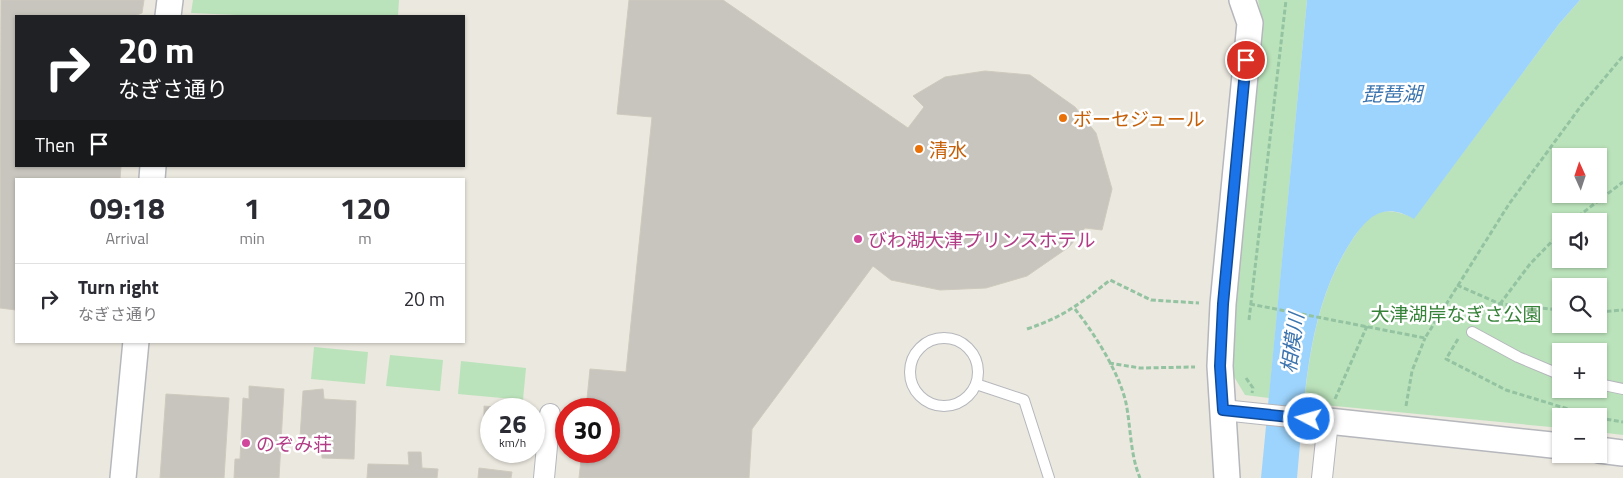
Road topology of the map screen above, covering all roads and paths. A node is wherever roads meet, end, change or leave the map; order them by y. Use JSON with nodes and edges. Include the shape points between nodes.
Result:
{"nodes":[{"id":1,"x":170,"y":0,"type":"edge"},
{"id":2,"x":1242,"y":0,"type":"edge"},
{"id":3,"x":1286,"y":0,"type":"edge"},
{"id":4,"x":168,"y":15,"type":"edge"},
{"id":5,"x":1623,"y":56,"type":"edge"},
{"id":6,"x":1623,"y":182,"type":"edge"},
{"id":7,"x":1582,"y":213,"type":"edge"},
{"id":8,"x":1552,"y":241,"type":"edge"},
{"id":9,"x":1457,"y":285,"type":"junction"},
{"id":10,"x":1223,"y":304,"type":"junction"},
{"id":11,"x":1250,"y":304,"type":"junction"},
{"id":12,"x":1500,"y":304,"type":"junction"},
{"id":13,"x":1075,"y":308,"type":"junction"},
{"id":14,"x":1552,"y":309,"type":"edge"},
{"id":15,"x":1623,"y":310,"type":"edge"},
{"id":16,"x":1607,"y":311,"type":"edge"},
{"id":17,"x":1440,"y":312,"type":"junction"},
{"id":18,"x":1249,"y":321,"type":"dead end"},
{"id":19,"x":1367,"y":326,"type":"junction"},
{"id":20,"x":1027,"y":329,"type":"dead end"},
{"id":21,"x":1468,"y":330,"type":"junction"},
{"id":22,"x":1425,"y":338,"type":"junction"},
{"id":23,"x":136,"y":343,"type":"edge"},
{"id":24,"x":1109,"y":363,"type":"junction"},
{"id":25,"x":1201,"y":366,"type":"dead end"},
{"id":26,"x":1246,"y":371,"type":"dead end"},
{"id":27,"x":1552,"y":371,"type":"edge"},
{"id":28,"x":976,"y":384,"type":"junction"},
{"id":29,"x":1607,"y":386,"type":"edge"},
{"id":30,"x":1623,"y":390,"type":"edge"},
{"id":31,"x":1408,"y":395,"type":"dead end"},
{"id":32,"x":1252,"y":396,"type":"dead end"},
{"id":33,"x":1565,"y":408,"type":"edge"},
{"id":34,"x":1223,"y":410,"type":"junction"},
{"id":35,"x":550,"y":414,"type":"dead end"},
{"id":36,"x":1607,"y":419,"type":"edge"},
{"id":37,"x":1318,"y":420,"type":"junction"},
{"id":38,"x":1623,"y":422,"type":"edge"},
{"id":39,"x":1552,"y":445,"type":"edge"},
{"id":40,"x":1607,"y":451,"type":"edge"},
{"id":41,"x":1623,"y":453,"type":"edge"},
{"id":42,"x":123,"y":478,"type":"edge"},
{"id":43,"x":544,"y":478,"type":"edge"},
{"id":44,"x":1049,"y":478,"type":"edge"},
{"id":45,"x":1140,"y":478,"type":"edge"},
{"id":46,"x":1227,"y":478,"type":"edge"},
{"id":47,"x":1322,"y":478,"type":"edge"}],
"edges":[{"from":1,"to":4,"type":"street"},
{"from":2,"to":10,"type":"street","via":[[1250,23]]},
{"from":3,"to":11,"type":"path"},
{"from":5,"to":9,"type":"path","via":[[1580,106]]},
{"from":6,"to":7,"type":"path"},
{"from":8,"to":12,"type":"path"},
{"from":9,"to":12,"type":"path"},
{"from":9,"to":17,"type":"path"},
{"from":10,"to":13,"type":"path","via":[[1151,300],[1110,280]]},
{"from":10,"to":34,"type":"street","via":[[1220,366]]},
{"from":11,"to":18,"type":"path"},
{"from":11,"to":19,"type":"path"},
{"from":12,"to":14,"type":"path"},
{"from":13,"to":20,"type":"path"},
{"from":13,"to":24,"type":"path","via":[[1088,324]]},
{"from":15,"to":16,"type":"path"},
{"from":17,"to":21,"type":"path"},
{"from":17,"to":22,"type":"path"},
{"from":19,"to":22,"type":"path"},
{"from":19,"to":37,"type":"path","via":[[1332,406]]},
{"from":21,"to":27,"type":"lane","via":[[1518,358]]},
{"from":21,"to":33,"type":"path","via":[[1446,359],[1506,390]]},
{"from":22,"to":31,"type":"path","via":[[1412,371]]},
{"from":23,"to":42,"type":"street"},
{"from":24,"to":25,"type":"path","via":[[1140,368]]},
{"from":24,"to":45,"type":"path","via":[[1125,400],[1132,451]]},
{"from":26,"to":32,"type":"path","via":[[1246,378],[1253,388]]},
{"from":28,"to":28,"type":"lane","via":[[962,401],[952,406],[931,404],[914,390],[909,370],[911,359],[927,341],[951,338],[962,342],[977,361],[979,373]]},
{"from":28,"to":44,"type":"lane","via":[[1024,400]]},
{"from":29,"to":30,"type":"lane"},
{"from":34,"to":37,"type":"street"},
{"from":34,"to":46,"type":"street"},
{"from":35,"to":43,"type":"street"},
{"from":36,"to":38,"type":"path"},
{"from":37,"to":39,"type":"street"},
{"from":37,"to":47,"type":"street"},
{"from":40,"to":41,"type":"street"}]}
